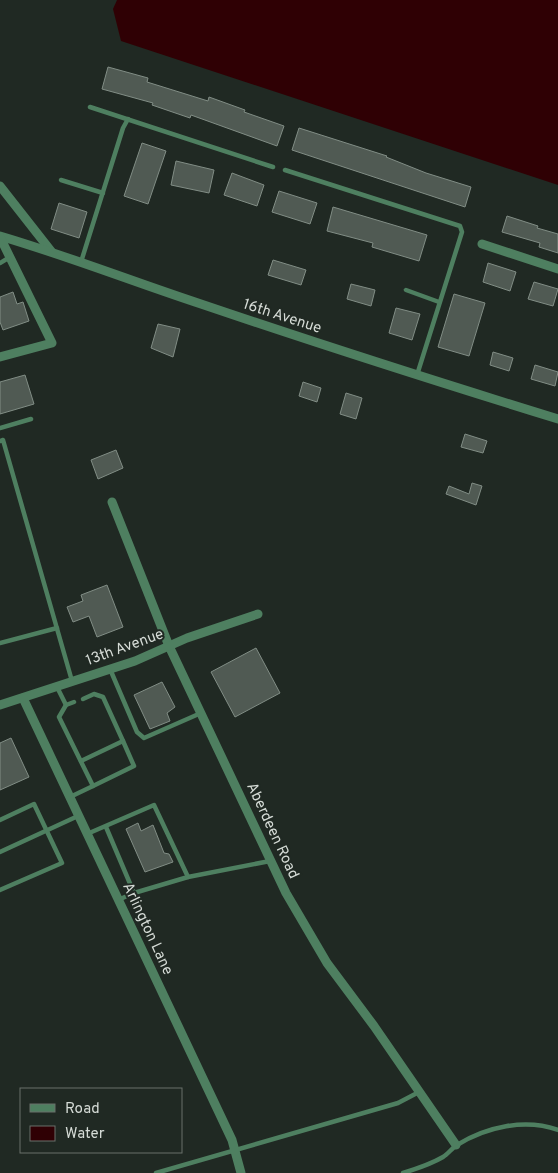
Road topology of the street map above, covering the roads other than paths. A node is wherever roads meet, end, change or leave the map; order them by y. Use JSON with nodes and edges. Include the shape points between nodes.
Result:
{"nodes":[{"id":1,"x":90,"y":106,"type":"dead end"},
{"id":2,"x":128,"y":119,"type":"junction"},
{"id":3,"x":273,"y":167,"type":"dead end"},
{"id":4,"x":285,"y":170,"type":"dead end"},
{"id":5,"x":61,"y":180,"type":"dead end"},
{"id":6,"x":0,"y":186,"type":"edge"},
{"id":7,"x":103,"y":193,"type":"junction"},
{"id":8,"x":0,"y":236,"type":"edge"},
{"id":9,"x":482,"y":244,"type":"dead end"},
{"id":10,"x":51,"y":251,"type":"junction"},
{"id":11,"x":10,"y":257,"type":"junction"},
{"id":12,"x":0,"y":263,"type":"edge"},
{"id":13,"x":81,"y":263,"type":"junction"},
{"id":14,"x":558,"y":269,"type":"edge"},
{"id":15,"x":406,"y":290,"type":"dead end"},
{"id":16,"x":439,"y":302,"type":"junction"},
{"id":17,"x":0,"y":357,"type":"edge"},
{"id":18,"x":416,"y":376,"type":"junction"},
{"id":19,"x":31,"y":419,"type":"dead end"},
{"id":20,"x":558,"y":419,"type":"edge"},
{"id":21,"x":0,"y":428,"type":"edge"},
{"id":22,"x":0,"y":441,"type":"edge"},
{"id":23,"x":112,"y":502,"type":"dead end"},
{"id":24,"x":258,"y":614,"type":"dead end"},
{"id":25,"x":57,"y":628,"type":"junction"},
{"id":26,"x":0,"y":643,"type":"edge"},
{"id":27,"x":169,"y":646,"type":"junction"},
{"id":28,"x":110,"y":669,"type":"junction"},
{"id":29,"x":72,"y":682,"type":"junction"},
{"id":30,"x":57,"y":687,"type":"junction"},
{"id":31,"x":23,"y":698,"type":"junction"},
{"id":32,"x":83,"y":699,"type":"dead end"},
{"id":33,"x":74,"y":702,"type":"dead end"},
{"id":34,"x":0,"y":705,"type":"edge"},
{"id":35,"x":66,"y":706,"type":"junction"},
{"id":36,"x":200,"y":713,"type":"junction"},
{"id":37,"x":123,"y":741,"type":"junction"},
{"id":38,"x":81,"y":761,"type":"junction"},
{"id":39,"x":93,"y":786,"type":"junction"},
{"id":40,"x":70,"y":798,"type":"junction"},
{"id":41,"x":79,"y":815,"type":"junction"},
{"id":42,"x":0,"y":820,"type":"edge"},
{"id":43,"x":106,"y":826,"type":"junction"},
{"id":44,"x":46,"y":831,"type":"junction"},
{"id":45,"x":87,"y":834,"type":"junction"},
{"id":46,"x":0,"y":852,"type":"edge"},
{"id":47,"x":270,"y":861,"type":"junction"},
{"id":48,"x":188,"y":877,"type":"junction"},
{"id":49,"x":0,"y":890,"type":"edge"},
{"id":50,"x":134,"y":893,"type":"junction"},
{"id":51,"x":118,"y":900,"type":"junction"},
{"id":52,"x":419,"y":1092,"type":"junction"},
{"id":53,"x":558,"y":1130,"type":"edge"},
{"id":54,"x":456,"y":1145,"type":"junction"},
{"id":55,"x":235,"y":1151,"type":"junction"},
{"id":56,"x":156,"y":1173,"type":"edge"},
{"id":57,"x":241,"y":1173,"type":"edge"},
{"id":58,"x":403,"y":1173,"type":"edge"}],
"edges":[{"from":1,"to":2,"type":"lane"},
{"from":2,"to":3,"type":"lane"},
{"from":2,"to":7,"type":"lane"},
{"from":4,"to":16,"type":"lane","via":[[460,226],[462,232]]},
{"from":5,"to":7,"type":"lane"},
{"from":6,"to":10,"type":"street"},
{"from":7,"to":13,"type":"lane"},
{"from":8,"to":10,"type":"street","name":"16th Avenue"},
{"from":8,"to":11,"type":"street"},
{"from":9,"to":14,"type":"street"},
{"from":10,"to":13,"type":"street","name":"16th Avenue"},
{"from":11,"to":12,"type":"lane"},
{"from":11,"to":17,"type":"street","via":[[52,343]]},
{"from":13,"to":18,"type":"street","name":"16th Avenue"},
{"from":15,"to":16,"type":"lane"},
{"from":16,"to":18,"type":"lane"},
{"from":18,"to":20,"type":"street","name":"16th Avenue"},
{"from":19,"to":21,"type":"lane"},
{"from":22,"to":25,"type":"lane","via":[[3,440]]},
{"from":23,"to":27,"type":"street","name":"Aberdeen Road"},
{"from":24,"to":27,"type":"street","name":"13th Avenue"},
{"from":25,"to":26,"type":"lane"},
{"from":25,"to":29,"type":"lane"},
{"from":27,"to":28,"type":"street","name":"13th Avenue"},
{"from":27,"to":36,"type":"street","name":"Aberdeen Road"},
{"from":28,"to":29,"type":"street","name":"13th Avenue"},
{"from":28,"to":36,"type":"lane","via":[[137,732],[144,738]]},
{"from":29,"to":30,"type":"street","name":"13th Avenue"},
{"from":30,"to":31,"type":"street","name":"13th Avenue"},
{"from":30,"to":35,"type":"lane"},
{"from":31,"to":34,"type":"street","name":"13th Avenue"},
{"from":31,"to":40,"type":"street","name":"Arlington Lane"},
{"from":32,"to":37,"type":"lane","via":[[94,694],[103,697]]},
{"from":33,"to":35,"type":"lane"},
{"from":35,"to":38,"type":"lane","via":[[59,717]]},
{"from":36,"to":47,"type":"street","name":"Aberdeen Road"},
{"from":37,"to":38,"type":"lane"},
{"from":37,"to":39,"type":"lane","via":[[134,766]]},
{"from":38,"to":39,"type":"lane"},
{"from":39,"to":40,"type":"lane"},
{"from":40,"to":41,"type":"street","name":"Arlington Lane"},
{"from":41,"to":44,"type":"lane"},
{"from":41,"to":45,"type":"street","name":"Arlington Lane"},
{"from":42,"to":44,"type":"lane","via":[[34,804]]},
{"from":43,"to":45,"type":"lane"},
{"from":43,"to":48,"type":"lane","via":[[154,805]]},
{"from":43,"to":50,"type":"lane"},
{"from":44,"to":46,"type":"lane"},
{"from":44,"to":49,"type":"lane","via":[[62,863]]},
{"from":45,"to":51,"type":"street","name":"Arlington Lane"},
{"from":47,"to":48,"type":"lane"},
{"from":47,"to":52,"type":"street","name":"Aberdeen Road","via":[[327,963]]},
{"from":48,"to":50,"type":"lane"},
{"from":50,"to":51,"type":"lane"},
{"from":51,"to":55,"type":"street","name":"Arlington Lane"},
{"from":52,"to":54,"type":"street","name":"Aberdeen Road"},
{"from":52,"to":55,"type":"lane","via":[[398,1103]]},
{"from":53,"to":54,"type":"lane","via":[[538,1125],[511,1125],[484,1131]]},
{"from":54,"to":58,"type":"lane","via":[[444,1157]]},
{"from":55,"to":56,"type":"lane"},
{"from":55,"to":57,"type":"street","name":"Arlington Lane"}]}
